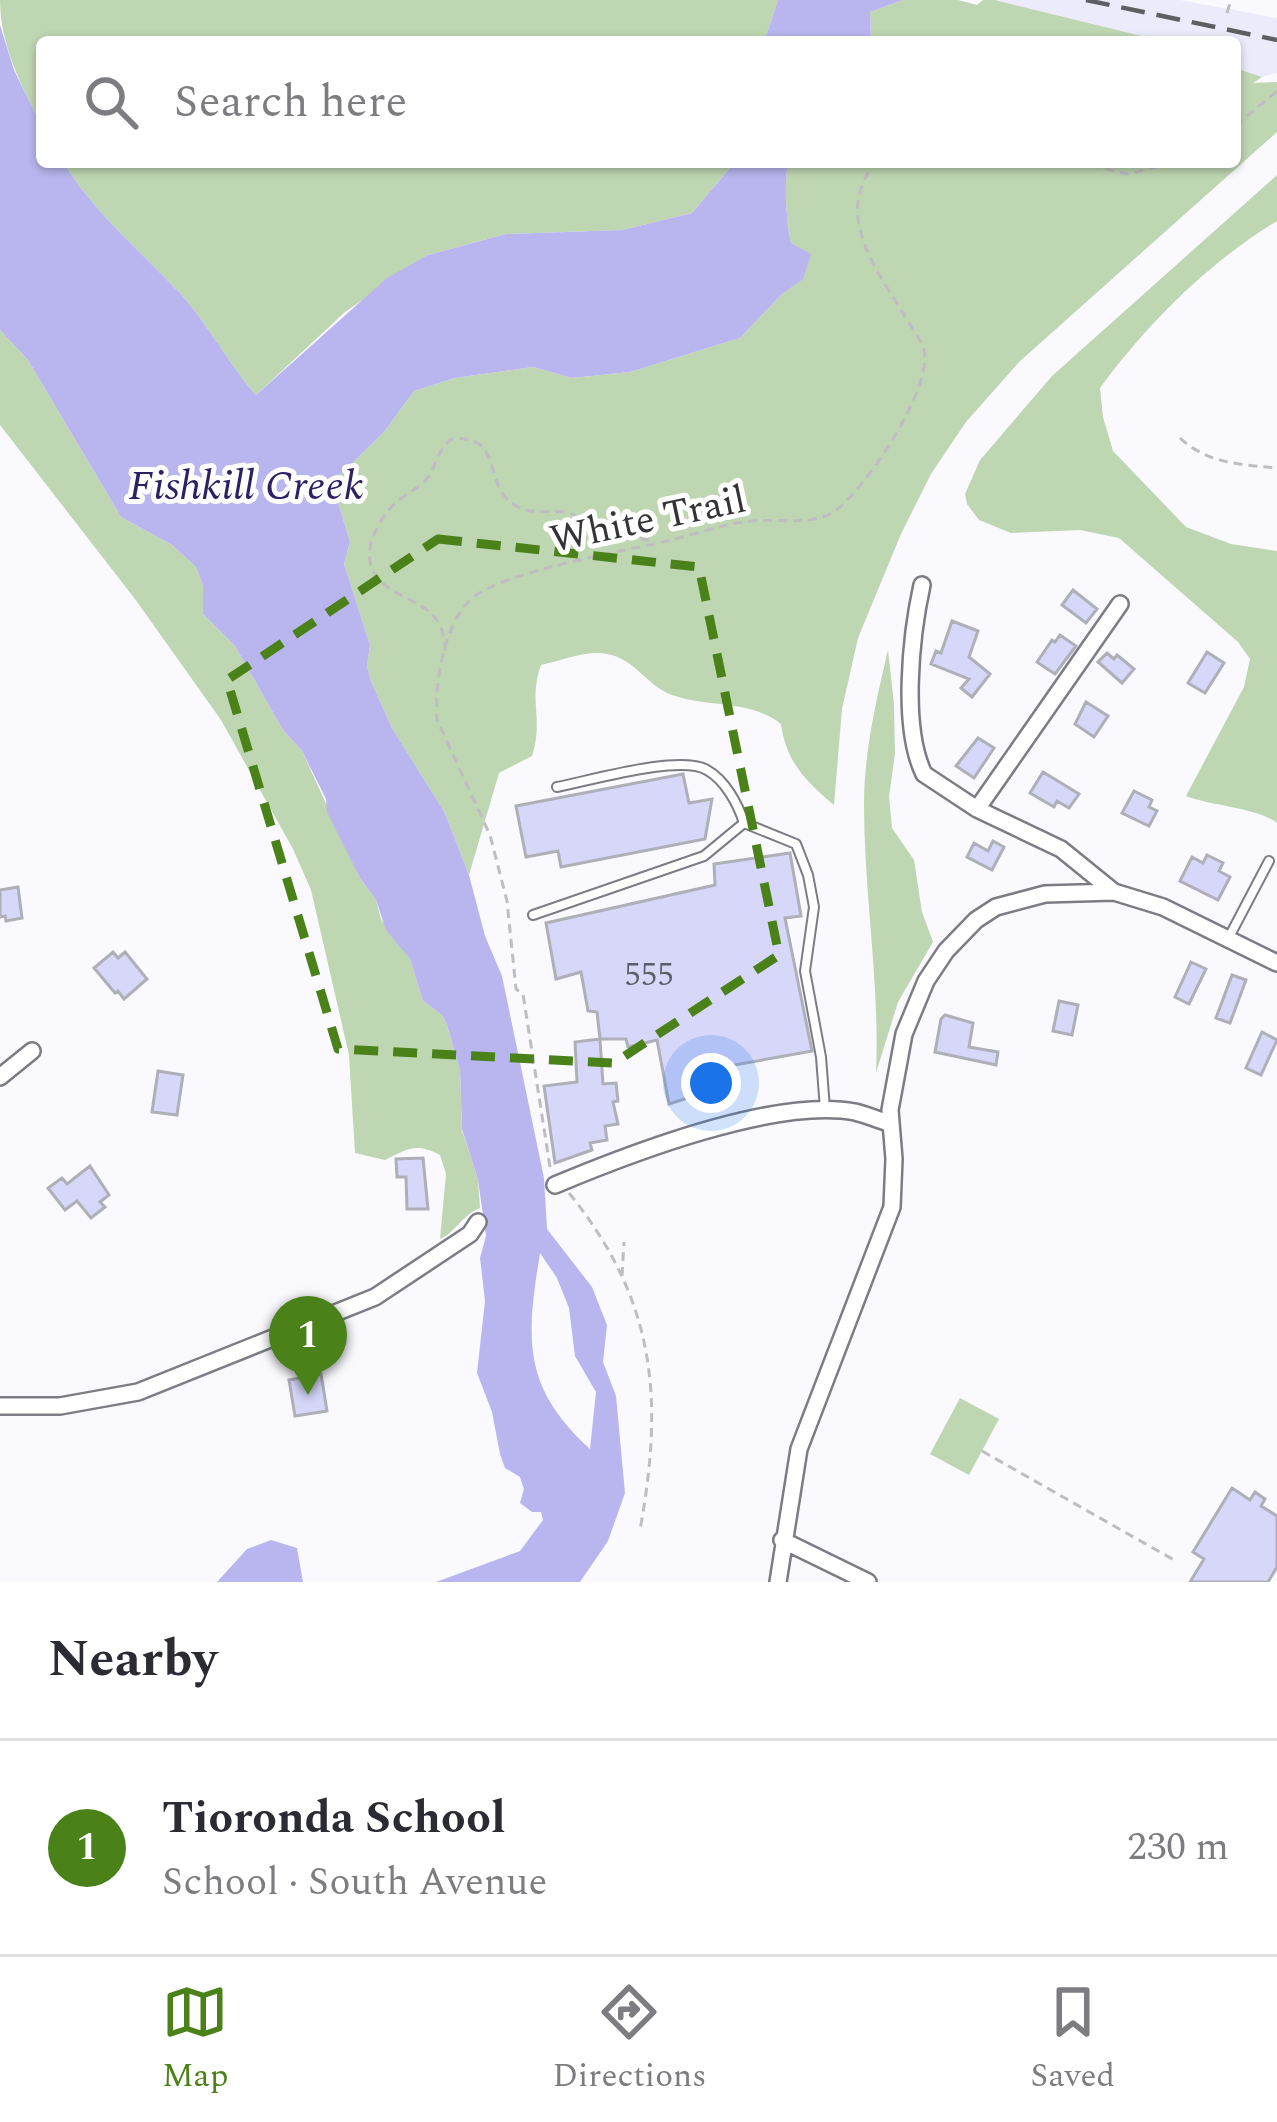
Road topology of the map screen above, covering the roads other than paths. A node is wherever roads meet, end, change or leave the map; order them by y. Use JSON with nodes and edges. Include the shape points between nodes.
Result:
{"nodes":[{"id":1,"x":922,"y":585,"type":"dead end"},
{"id":2,"x":1120,"y":604,"type":"dead end"},
{"id":3,"x":557,"y":787,"type":"dead end"},
{"id":4,"x":976,"y":809,"type":"junction"},
{"id":5,"x":744,"y":823,"type":"junction"},
{"id":6,"x":1269,"y":861,"type":"dead end"},
{"id":7,"x":1114,"y":892,"type":"junction"},
{"id":8,"x":533,"y":915,"type":"dead end"},
{"id":9,"x":1228,"y":939,"type":"junction"},
{"id":10,"x":1277,"y":963,"type":"edge"},
{"id":11,"x":32,"y":1052,"type":"dead end"},
{"id":12,"x":0,"y":1077,"type":"edge"},
{"id":13,"x":825,"y":1111,"type":"junction"},
{"id":14,"x":891,"y":1124,"type":"junction"},
{"id":15,"x":556,"y":1181,"type":"road end"},
{"id":16,"x":478,"y":1222,"type":"dead end"},
{"id":17,"x":0,"y":1406,"type":"edge"},
{"id":18,"x":782,"y":1540,"type":"junction"},
{"id":19,"x":778,"y":1582,"type":"edge"},
{"id":20,"x":868,"y":1582,"type":"edge"}],
"edges":[{"from":1,"to":4,"type":"street","via":[[912,666],[920,766]]},
{"from":2,"to":4,"type":"street"},
{"from":3,"to":5,"type":"lane","via":[[684,763],[706,770],[729,792]]},
{"from":4,"to":7,"type":"street","via":[[1061,849]]},
{"from":5,"to":8,"type":"lane","via":[[704,856]]},
{"from":5,"to":13,"type":"lane","via":[[796,844],[808,875],[814,907],[805,971]]},
{"from":6,"to":9,"type":"lane"},
{"from":7,"to":9,"type":"street"},
{"from":7,"to":14,"type":"street","via":[[1045,894],[996,907],[946,951],[915,1005]]},
{"from":9,"to":10,"type":"street"},
{"from":11,"to":12,"type":"street"},
{"from":13,"to":14,"type":"street"},
{"from":13,"to":15,"type":"street","via":[[763,1117]]},
{"from":14,"to":18,"type":"street","via":[[892,1207],[799,1449]]},
{"from":16,"to":17,"type":"street","via":[[375,1297],[242,1353],[100,1401]]},
{"from":18,"to":19,"type":"street"},
{"from":18,"to":20,"type":"street"}]}
